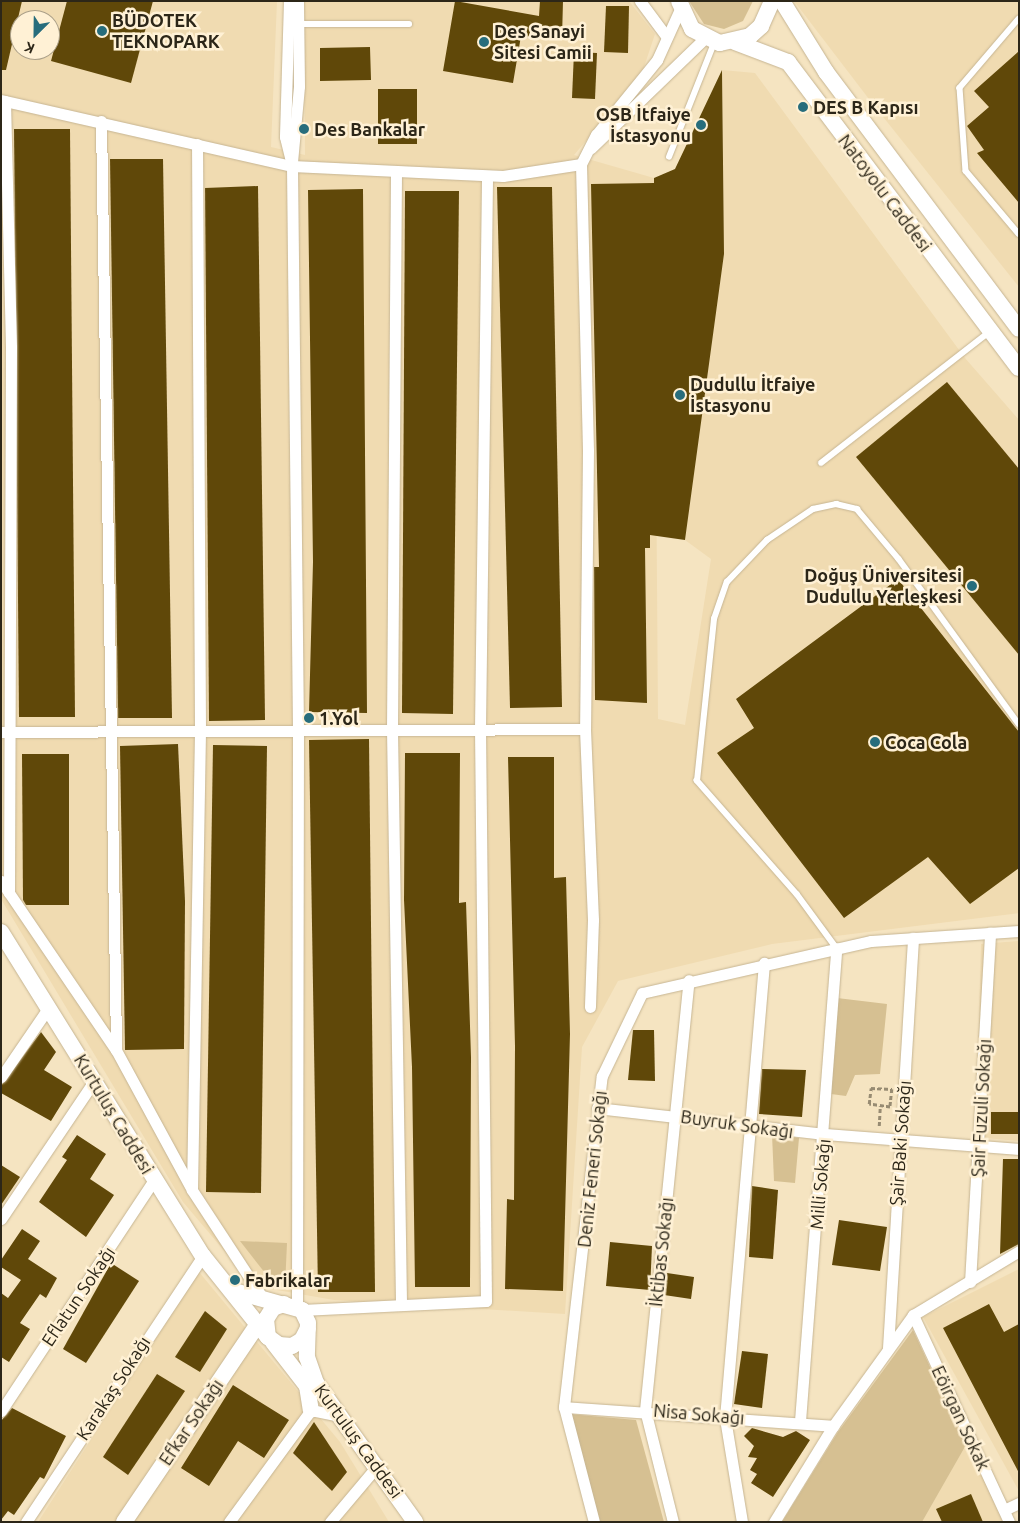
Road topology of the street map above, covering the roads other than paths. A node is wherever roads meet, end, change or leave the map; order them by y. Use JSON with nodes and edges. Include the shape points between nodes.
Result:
{"nodes":[{"id":1,"x":289,"y":1,"type":"edge"},
{"id":2,"x":298,"y":1,"type":"edge"},
{"id":3,"x":640,"y":1,"type":"edge"},
{"id":4,"x":772,"y":1,"type":"edge"},
{"id":5,"x":782,"y":1,"type":"edge"},
{"id":6,"x":679,"y":5,"type":"edge"},
{"id":7,"x":1019,"y":19,"type":"edge"},
{"id":8,"x":293,"y":24,"type":"junction"},
{"id":9,"x":409,"y":24,"type":"dead end"},
{"id":10,"x":666,"y":36,"type":"junction"},
{"id":11,"x":710,"y":40,"type":"junction"},
{"id":12,"x":735,"y":42,"type":"junction"},
{"id":13,"x":3,"y":101,"type":"edge"},
{"id":14,"x":101,"y":121,"type":"junction"},
{"id":15,"x":197,"y":144,"type":"junction"},
{"id":16,"x":589,"y":148,"type":"junction"},
{"id":17,"x":669,"y":157,"type":"dead end"},
{"id":18,"x":581,"y":164,"type":"junction"},
{"id":19,"x":292,"y":166,"type":"junction"},
{"id":20,"x":396,"y":172,"type":"junction"},
{"id":21,"x":487,"y":176,"type":"junction"},
{"id":22,"x":1019,"y":234,"type":"edge"},
{"id":23,"x":1019,"y":329,"type":"edge"},
{"id":24,"x":990,"y":331,"type":"junction"},
{"id":25,"x":1019,"y":368,"type":"edge"},
{"id":26,"x":821,"y":463,"type":"dead end"},
{"id":27,"x":1019,"y":724,"type":"edge"},
{"id":28,"x":392,"y":729,"type":"junction"},
{"id":29,"x":480,"y":729,"type":"junction"},
{"id":30,"x":298,"y":730,"type":"junction"},
{"id":31,"x":585,"y":730,"type":"junction"},
{"id":32,"x":112,"y":731,"type":"junction"},
{"id":33,"x":200,"y":731,"type":"junction"},
{"id":34,"x":6,"y":732,"type":"edge"},
{"id":35,"x":1,"y":881,"type":"edge"},
{"id":36,"x":9,"y":893,"type":"junction"},
{"id":37,"x":1019,"y":931,"type":"edge"},
{"id":38,"x":1,"y":932,"type":"edge"},
{"id":39,"x":990,"y":933,"type":"junction"},
{"id":40,"x":913,"y":938,"type":"junction"},
{"id":41,"x":836,"y":948,"type":"junction"},
{"id":42,"x":764,"y":963,"type":"junction"},
{"id":43,"x":688,"y":980,"type":"junction"},
{"id":44,"x":49,"y":1007,"type":"junction"},
{"id":45,"x":590,"y":1007,"type":"dead end"},
{"id":46,"x":116,"y":1050,"type":"junction"},
{"id":47,"x":1,"y":1077,"type":"edge"},
{"id":48,"x":94,"y":1081,"type":"junction"},
{"id":49,"x":597,"y":1108,"type":"junction"},
{"id":50,"x":674,"y":1115,"type":"junction"},
{"id":51,"x":750,"y":1127,"type":"junction"},
{"id":52,"x":825,"y":1134,"type":"junction"},
{"id":53,"x":900,"y":1139,"type":"junction"},
{"id":54,"x":980,"y":1145,"type":"junction"},
{"id":55,"x":1019,"y":1149,"type":"edge"},
{"id":56,"x":154,"y":1180,"type":"junction"},
{"id":57,"x":192,"y":1190,"type":"junction"},
{"id":58,"x":1,"y":1219,"type":"edge"},
{"id":59,"x":1019,"y":1251,"type":"edge"},
{"id":60,"x":204,"y":1256,"type":"junction"},
{"id":61,"x":970,"y":1282,"type":"junction"},
{"id":62,"x":234,"y":1292,"type":"junction"},
{"id":63,"x":264,"y":1300,"type":"junction"},
{"id":64,"x":401,"y":1302,"type":"junction"},
{"id":65,"x":294,"y":1307,"type":"junction"},
{"id":66,"x":913,"y":1315,"type":"junction"},
{"id":67,"x":258,"y":1324,"type":"junction"},
{"id":68,"x":308,"y":1328,"type":"junction"},
{"id":69,"x":271,"y":1340,"type":"junction"},
{"id":70,"x":888,"y":1348,"type":"junction"},
{"id":71,"x":564,"y":1407,"type":"junction"},
{"id":72,"x":311,"y":1410,"type":"junction"},
{"id":73,"x":645,"y":1410,"type":"junction"},
{"id":74,"x":1,"y":1411,"type":"edge"},
{"id":75,"x":341,"y":1417,"type":"junction"},
{"id":76,"x":726,"y":1418,"type":"junction"},
{"id":77,"x":800,"y":1420,"type":"junction"},
{"id":78,"x":833,"y":1426,"type":"junction"},
{"id":79,"x":378,"y":1465,"type":"junction"},
{"id":80,"x":1019,"y":1503,"type":"edge"},
{"id":81,"x":1004,"y":1510,"type":"junction"},
{"id":82,"x":26,"y":1522,"type":"edge"},
{"id":83,"x":124,"y":1522,"type":"edge"},
{"id":84,"x":229,"y":1522,"type":"edge"},
{"id":85,"x":330,"y":1522,"type":"edge"},
{"id":86,"x":415,"y":1522,"type":"edge"},
{"id":87,"x":594,"y":1522,"type":"edge"},
{"id":88,"x":673,"y":1522,"type":"edge"},
{"id":89,"x":742,"y":1522,"type":"edge"},
{"id":90,"x":774,"y":1522,"type":"edge"},
{"id":91,"x":1009,"y":1522,"type":"edge"}],
"edges":[{"from":1,"to":8,"type":"street"},
{"from":2,"to":8,"type":"street"},
{"from":3,"to":10,"type":"street"},
{"from":4,"to":12,"type":"main road","via":[[761,26]]},
{"from":5,"to":23,"type":"main road","name":"Natoyolu Caddesi","via":[[826,72]]},
{"from":6,"to":10,"type":"street"},
{"from":6,"to":11,"type":"main road","via":[[692,29]]},
{"from":7,"to":22,"type":"lane","via":[[960,88],[966,171]]},
{"from":8,"to":9,"type":"lane"},
{"from":8,"to":19,"type":"street","via":[[285,137]]},
{"from":10,"to":16,"type":"street","via":[[657,60]]},
{"from":11,"to":12,"type":"main road","name":"Natoyolu Caddesi"},
{"from":11,"to":16,"type":"street"},
{"from":11,"to":17,"type":"lane"},
{"from":12,"to":24,"type":"main road","name":"Natoyolu Caddesi","via":[[788,62]]},
{"from":13,"to":14,"type":"street"},
{"from":13,"to":34,"type":"street","via":[[11,347]]},
{"from":14,"to":15,"type":"street"},
{"from":14,"to":32,"type":"street"},
{"from":15,"to":19,"type":"street"},
{"from":15,"to":33,"type":"street"},
{"from":16,"to":18,"type":"street"},
{"from":18,"to":21,"type":"street"},
{"from":18,"to":31,"type":"street","via":[[588,450]]},
{"from":19,"to":20,"type":"street"},
{"from":19,"to":30,"type":"street"},
{"from":20,"to":21,"type":"street"},
{"from":20,"to":28,"type":"street"},
{"from":21,"to":29,"type":"street"},
{"from":24,"to":25,"type":"main road","name":"Natoyolu Caddesi"},
{"from":24,"to":26,"type":"lane"},
{"from":27,"to":41,"type":"lane","via":[[899,559],[857,509],[836,504],[813,509],[767,540],[727,582],[714,618],[697,781],[797,895]]},
{"from":28,"to":29,"type":"street"},
{"from":28,"to":30,"type":"street"},
{"from":28,"to":64,"type":"street"},
{"from":29,"to":31,"type":"street"},
{"from":29,"to":64,"type":"street","via":[[486,1301]]},
{"from":30,"to":33,"type":"street"},
{"from":30,"to":65,"type":"street"},
{"from":31,"to":45,"type":"street","via":[[593,920]]},
{"from":32,"to":33,"type":"street"},
{"from":32,"to":34,"type":"street"},
{"from":32,"to":46,"type":"street"},
{"from":33,"to":57,"type":"street"},
{"from":34,"to":36,"type":"street"},
{"from":35,"to":36,"type":"street"},
{"from":36,"to":46,"type":"street"},
{"from":37,"to":39,"type":"street","name":"Deniz Feneri Sokağı"},
{"from":38,"to":44,"type":"main road","name":"Kurtuluş Caddesi"},
{"from":39,"to":40,"type":"street","name":"Deniz Feneri Sokağı"},
{"from":39,"to":54,"type":"street","name":"Şair Fuzuli Sokağı"},
{"from":40,"to":41,"type":"street","name":"Deniz Feneri Sokağı"},
{"from":40,"to":53,"type":"street","name":"Şair Baki Sokağı"},
{"from":41,"to":42,"type":"street","name":"Deniz Feneri Sokağı"},
{"from":41,"to":52,"type":"street","name":"Milli Sokağı"},
{"from":42,"to":43,"type":"street","name":"Deniz Feneri Sokağı"},
{"from":42,"to":51,"type":"street"},
{"from":43,"to":49,"type":"street","name":"Deniz Feneri Sokağı","via":[[642,993],[602,1076]]},
{"from":43,"to":50,"type":"street","name":"İktibas Sokağı"},
{"from":44,"to":47,"type":"street"},
{"from":44,"to":48,"type":"main road","name":"Kurtuluş Caddesi"},
{"from":46,"to":57,"type":"street"},
{"from":48,"to":56,"type":"main road","name":"Kurtuluş Caddesi"},
{"from":48,"to":58,"type":"street"},
{"from":49,"to":50,"type":"street","name":"Buyruk Sokağı"},
{"from":49,"to":71,"type":"street","name":"Deniz Feneri Sokağı","via":[[580,1298]]},
{"from":50,"to":51,"type":"street","name":"Buyruk Sokağı"},
{"from":50,"to":73,"type":"street","name":"İktibas Sokağı"},
{"from":51,"to":52,"type":"street","name":"Buyruk Sokağı"},
{"from":51,"to":76,"type":"street"},
{"from":52,"to":53,"type":"street","name":"Buyruk Sokağı"},
{"from":52,"to":77,"type":"street","name":"Milli Sokağı"},
{"from":53,"to":54,"type":"street","name":"Buyruk Sokağı"},
{"from":53,"to":70,"type":"street","name":"Şair Baki Sokağı"},
{"from":54,"to":55,"type":"street","name":"Buyruk Sokağı"},
{"from":54,"to":61,"type":"street","name":"Şair Fuzuli Sokağı"},
{"from":56,"to":60,"type":"main road","name":"Kurtuluş Caddesi"},
{"from":56,"to":74,"type":"street","name":"Eflatun Sokağı"},
{"from":57,"to":63,"type":"street"},
{"from":59,"to":61,"type":"street"},
{"from":60,"to":62,"type":"main road","name":"Kurtuluş Caddesi"},
{"from":60,"to":82,"type":"street","name":"Karakaş Sokağı"},
{"from":61,"to":66,"type":"street"},
{"from":62,"to":63,"type":"main road"},
{"from":62,"to":67,"type":"main road","name":"Kurtuluş Caddesi"},
{"from":63,"to":65,"type":"main road"},
{"from":64,"to":65,"type":"street"},
{"from":65,"to":68,"type":"main road","name":"Kurtuluş Caddesi"},
{"from":65,"to":69,"type":"main road","via":[[273,1308],[266,1319]]},
{"from":66,"to":70,"type":"street"},
{"from":66,"to":81,"type":"street","name":"Eöirgan Sokak"},
{"from":67,"to":69,"type":"main road","name":"Kurtuluş Caddesi"},
{"from":67,"to":83,"type":"main road","name":"Efkar Sokağı"},
{"from":68,"to":69,"type":"main road","via":[[302,1340],[292,1346]]},
{"from":68,"to":75,"type":"main road","name":"Kurtuluş Caddesi","via":[[311,1371]]},
{"from":69,"to":72,"type":"main road","name":"Kurtuluş Caddesi","via":[[307,1386]]},
{"from":70,"to":78,"type":"street"},
{"from":71,"to":73,"type":"street","name":"Nisa Sokağı"},
{"from":71,"to":87,"type":"street","name":"Deniz Feneri Sokağı"},
{"from":72,"to":75,"type":"street"},
{"from":72,"to":84,"type":"street"},
{"from":73,"to":76,"type":"street","name":"Nisa Sokağı"},
{"from":73,"to":88,"type":"street","name":"İktibas Sokağı"},
{"from":75,"to":79,"type":"main road","name":"Kurtuluş Caddesi"},
{"from":76,"to":77,"type":"street","name":"Nisa Sokağı"},
{"from":76,"to":89,"type":"street"},
{"from":77,"to":78,"type":"street","name":"Nisa Sokağı"},
{"from":78,"to":90,"type":"street"},
{"from":79,"to":85,"type":"street"},
{"from":79,"to":86,"type":"main road","name":"Kurtuluş Caddesi"},
{"from":80,"to":81,"type":"street"},
{"from":81,"to":91,"type":"street","name":"Eöirgan Sokak"}]}
